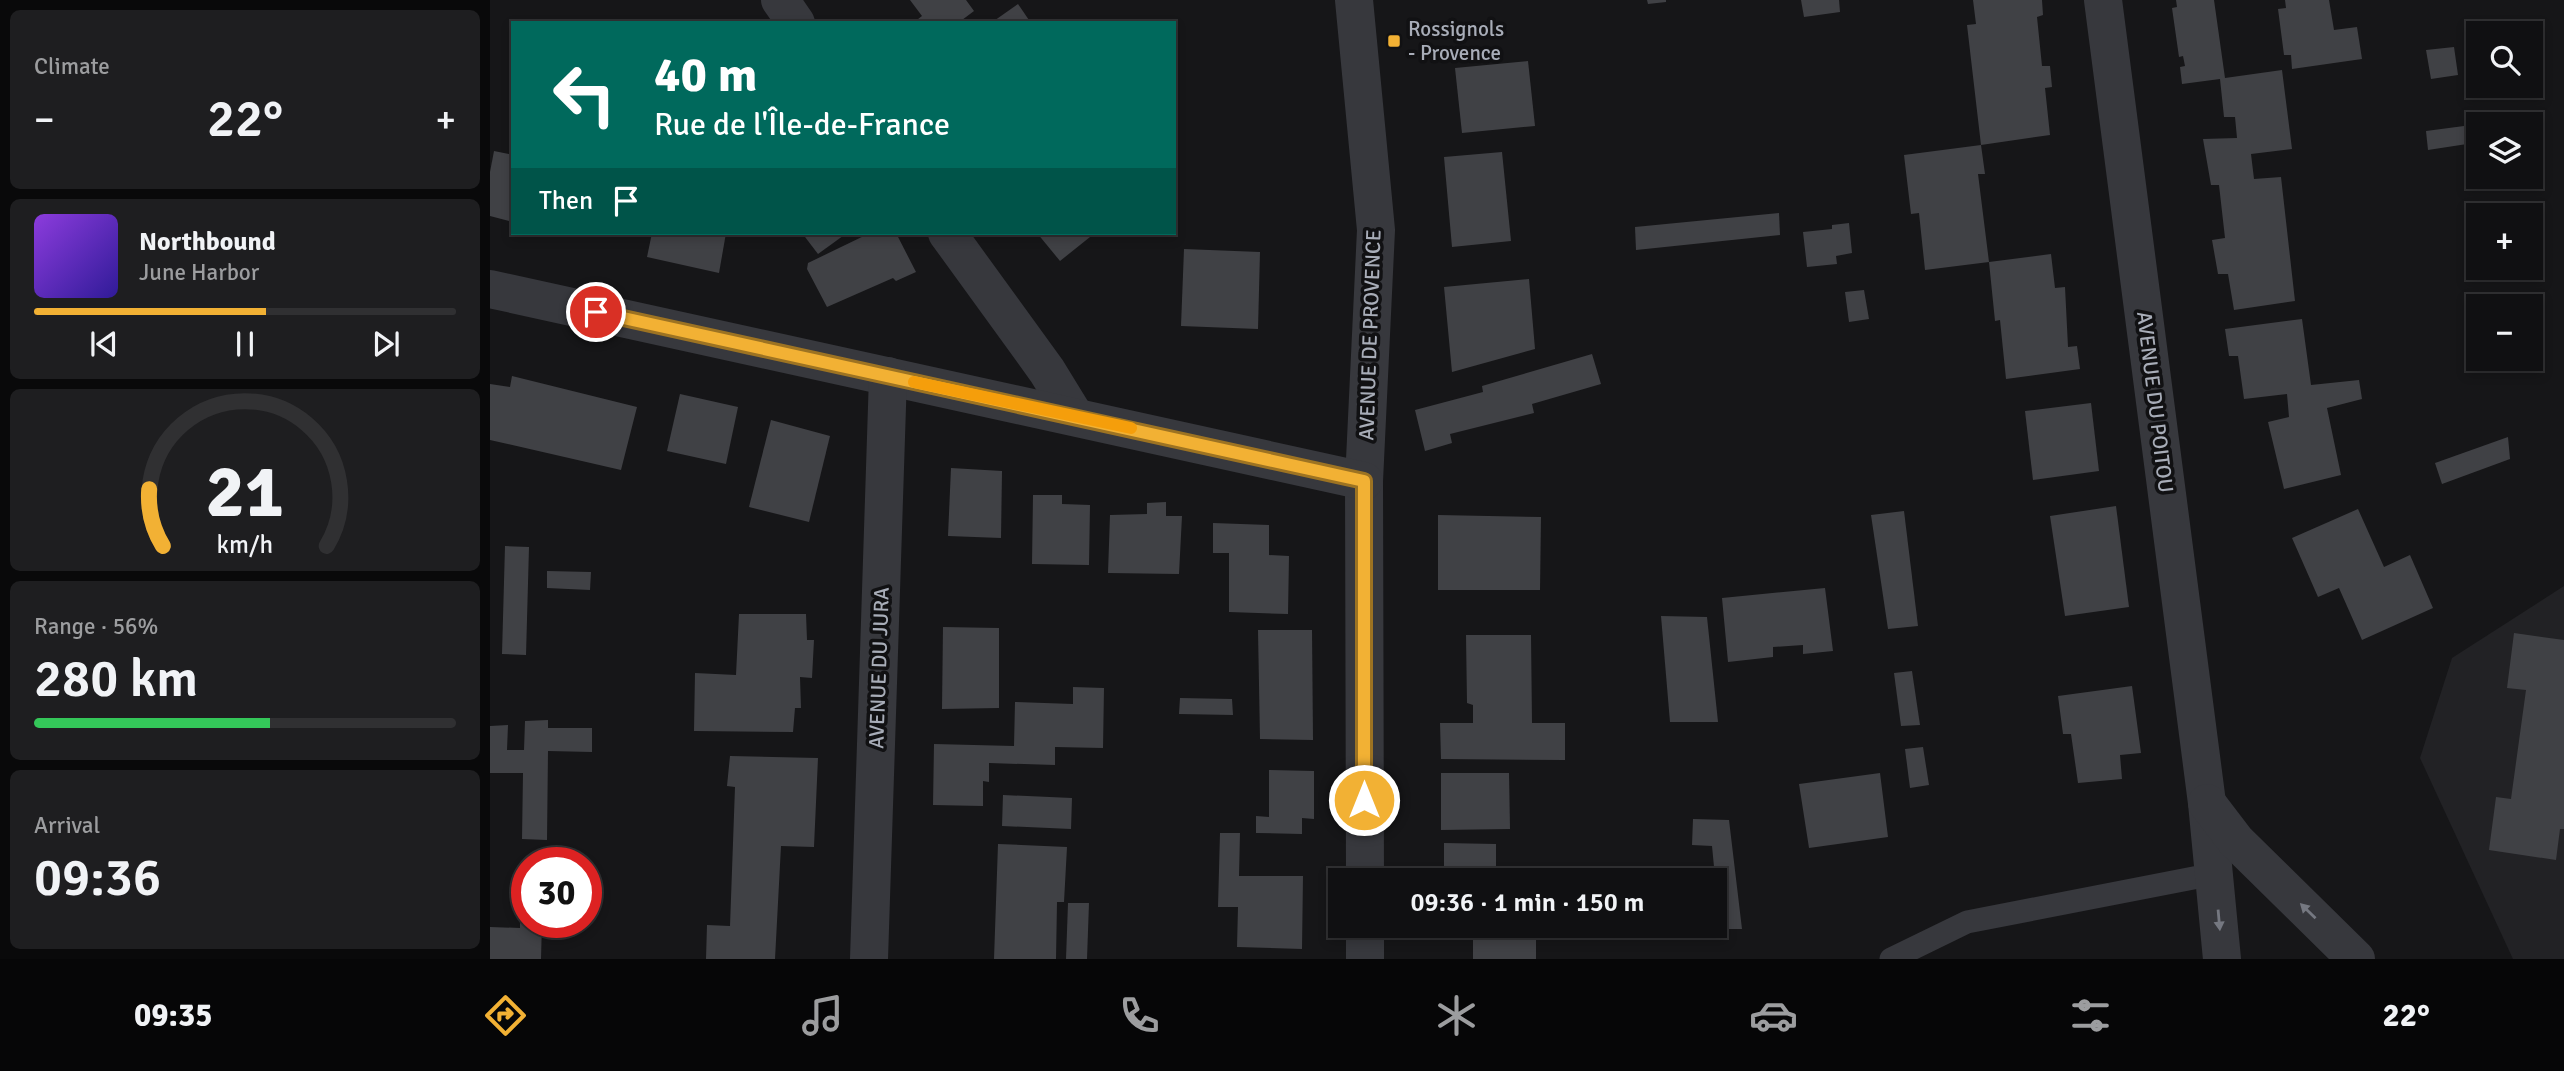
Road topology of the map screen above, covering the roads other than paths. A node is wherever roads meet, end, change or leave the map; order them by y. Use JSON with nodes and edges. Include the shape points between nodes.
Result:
{"nodes":[{"id":1,"x":779,"y":0,"type":"edge"},
{"id":2,"x":1354,"y":0,"type":"edge"},
{"id":3,"x":2103,"y":0,"type":"edge"},
{"id":4,"x":795,"y":21,"type":"edge"},
{"id":5,"x":948,"y":235,"type":"edge"},
{"id":6,"x":490,"y":289,"type":"edge"},
{"id":7,"x":888,"y":376,"type":"junction"},
{"id":8,"x":1074,"y":415,"type":"junction"},
{"id":9,"x":1364,"y":481,"type":"junction"},
{"id":10,"x":2207,"y":803,"type":"junction"},
{"id":11,"x":1365,"y":868,"type":"edge"},
{"id":12,"x":2214,"y":874,"type":"junction"},
{"id":13,"x":1365,"y":938,"type":"edge"},
{"id":14,"x":2340,"y":953,"type":"edge"},
{"id":15,"x":869,"y":959,"type":"edge"},
{"id":16,"x":1365,"y":959,"type":"edge"},
{"id":17,"x":1891,"y":959,"type":"edge"},
{"id":18,"x":2222,"y":959,"type":"edge"}],
"edges":[{"from":1,"to":4,"type":"street"},
{"from":2,"to":9,"type":"street","name":"AVENUE DE PROVENCE","via":[[1376,230]]},
{"from":3,"to":10,"type":"street","name":"AVENUE DU POITOU"},
{"from":5,"to":8,"type":"street"},
{"from":6,"to":7,"type":"street"},
{"from":7,"to":8,"type":"street"},
{"from":7,"to":15,"type":"street","name":"AVENUE DU JURA"},
{"from":8,"to":9,"type":"street"},
{"from":9,"to":11,"type":"street","name":"AVENUE DE PROVENCE"},
{"from":10,"to":12,"type":"street","name":"AVENUE DU POITOU"},
{"from":14,"to":10,"type":"street","one_way":true,"via":[[2236,841]]},
{"from":12,"to":17,"type":"lane","via":[[1967,922]]},
{"from":12,"to":18,"type":"street","name":"AVENUE DU POITOU","one_way":true},
{"from":13,"to":16,"type":"street"}]}
